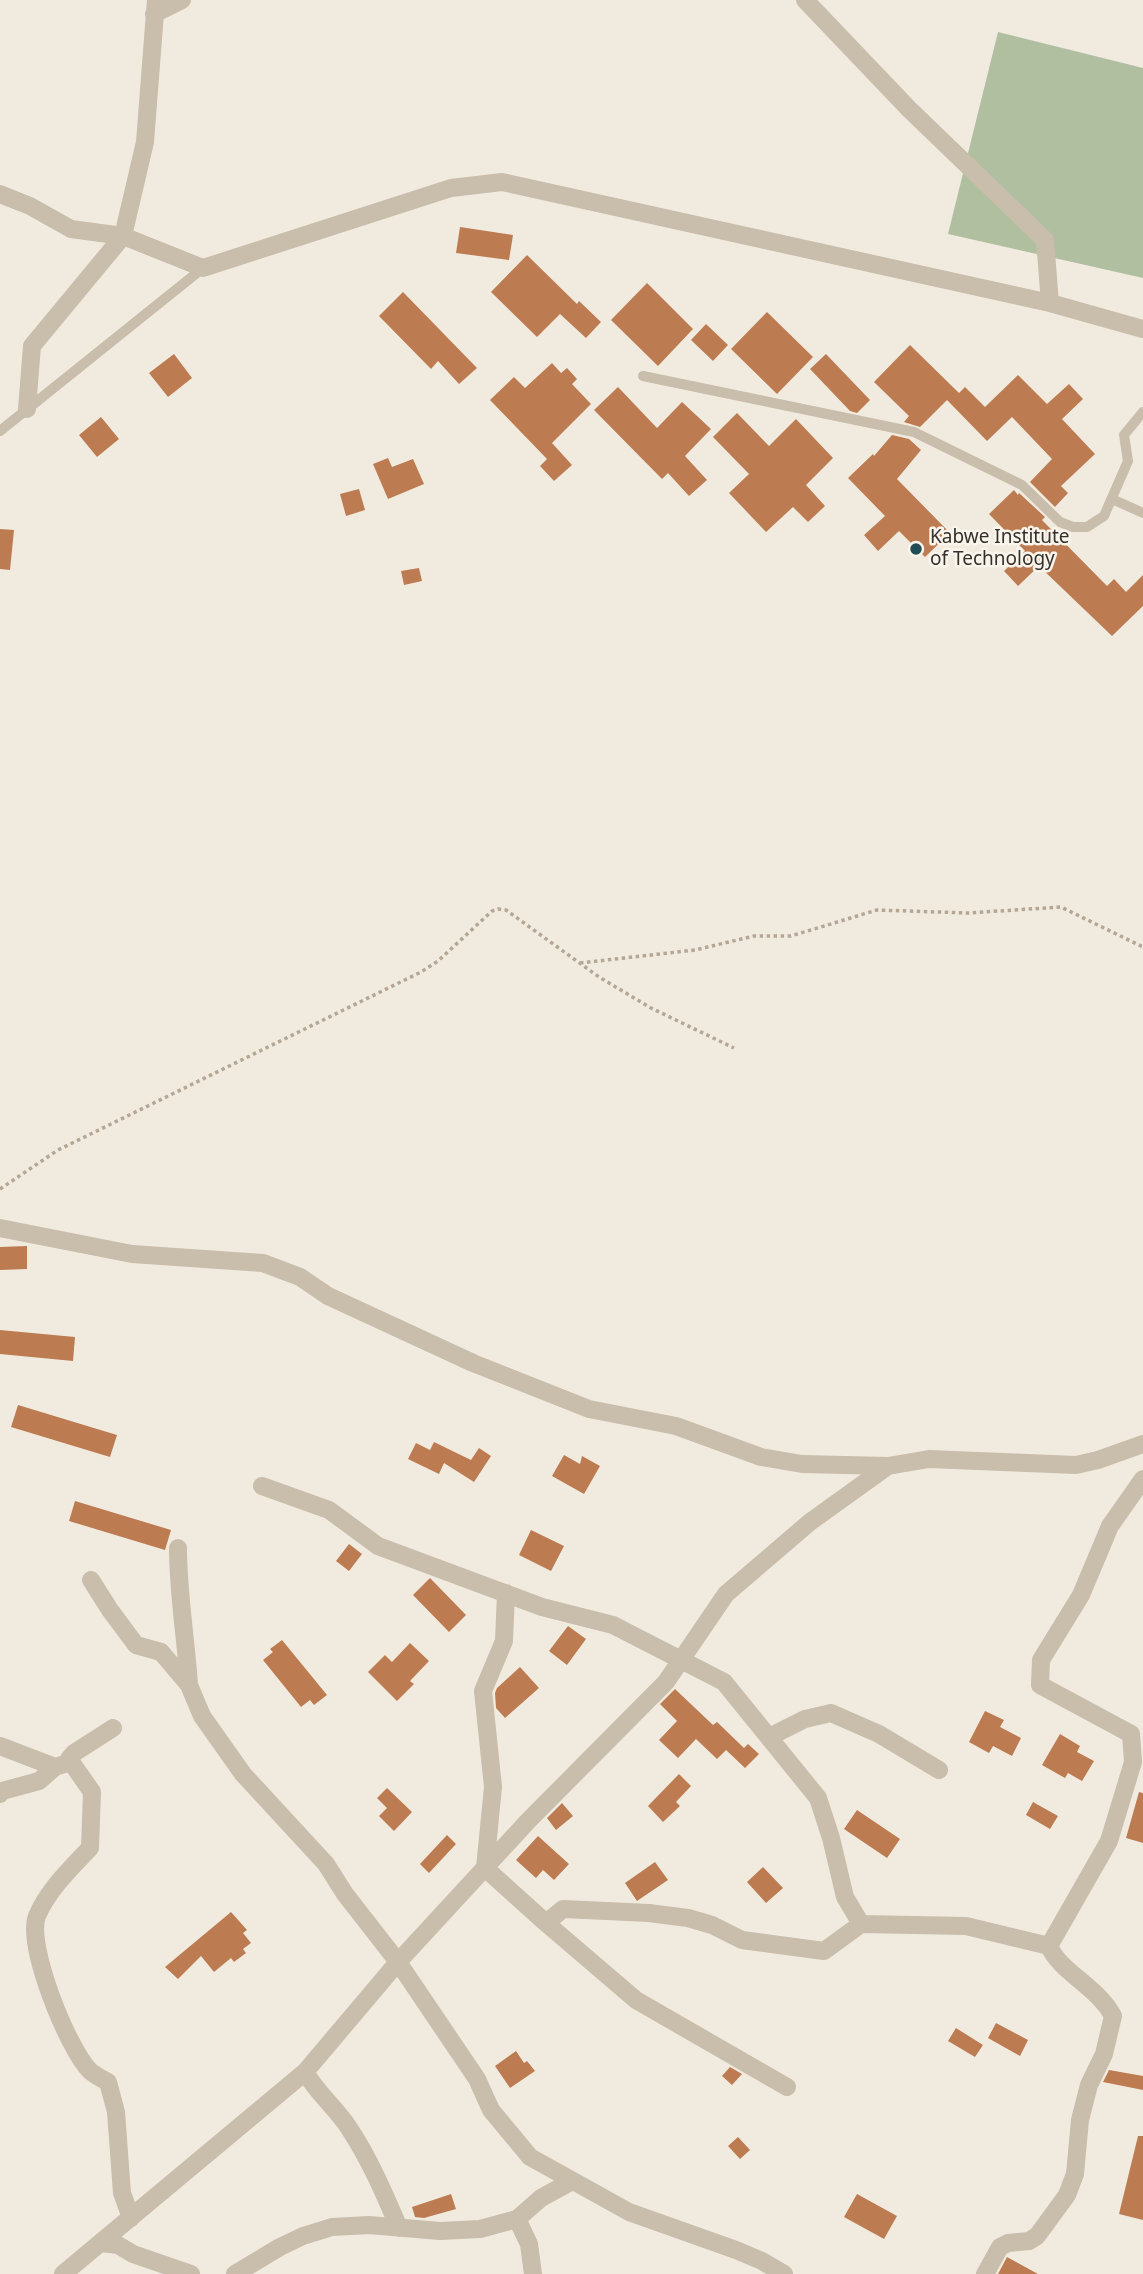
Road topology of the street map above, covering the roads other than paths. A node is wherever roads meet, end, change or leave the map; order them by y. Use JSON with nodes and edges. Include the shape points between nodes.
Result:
{"nodes":[{"id":1,"x":182,"y":0,"type":"edge"},
{"id":2,"x":805,"y":0,"type":"edge"},
{"id":3,"x":155,"y":7,"type":"edge"},
{"id":4,"x":0,"y":194,"type":"edge"},
{"id":5,"x":123,"y":236,"type":"junction"},
{"id":6,"x":203,"y":268,"type":"junction"},
{"id":7,"x":1050,"y":303,"type":"junction"},
{"id":8,"x":1143,"y":329,"type":"edge"},
{"id":9,"x":643,"y":376,"type":"dead end"},
{"id":10,"x":27,"y":409,"type":"junction"},
{"id":11,"x":1143,"y":412,"type":"edge"},
{"id":12,"x":0,"y":431,"type":"edge"},
{"id":13,"x":1112,"y":499,"type":"junction"},
{"id":14,"x":1143,"y":513,"type":"edge"},
{"id":15,"x":0,"y":1228,"type":"edge"},
{"id":16,"x":1143,"y":1444,"type":"edge"},
{"id":17,"x":888,"y":1466,"type":"junction"},
{"id":18,"x":1143,"y":1479,"type":"edge"},
{"id":19,"x":262,"y":1486,"type":"dead end"},
{"id":20,"x":178,"y":1548,"type":"dead end"},
{"id":21,"x":91,"y":1580,"type":"dead end"},
{"id":22,"x":506,"y":1593,"type":"junction"},
{"id":23,"x":681,"y":1661,"type":"junction"},
{"id":24,"x":189,"y":1685,"type":"junction"},
{"id":25,"x":113,"y":1728,"type":"dead end"},
{"id":26,"x":769,"y":1737,"type":"junction"},
{"id":27,"x":0,"y":1746,"type":"edge"},
{"id":28,"x":63,"y":1765,"type":"junction"},
{"id":29,"x":939,"y":1770,"type":"dead end"},
{"id":30,"x":0,"y":1794,"type":"edge"},
{"id":31,"x":485,"y":1868,"type":"junction"},
{"id":32,"x":546,"y":1923,"type":"junction"},
{"id":33,"x":861,"y":1924,"type":"junction"},
{"id":34,"x":1049,"y":1946,"type":"junction"},
{"id":35,"x":398,"y":1962,"type":"junction"},
{"id":36,"x":305,"y":2072,"type":"junction"},
{"id":37,"x":787,"y":2087,"type":"dead end"},
{"id":38,"x":572,"y":2181,"type":"junction"},
{"id":39,"x":131,"y":2218,"type":"junction"},
{"id":40,"x":517,"y":2219,"type":"junction"},
{"id":41,"x":399,"y":2228,"type":"junction"},
{"id":42,"x":102,"y":2243,"type":"junction"},
{"id":43,"x":63,"y":2274,"type":"edge"},
{"id":44,"x":191,"y":2274,"type":"edge"},
{"id":45,"x":235,"y":2274,"type":"edge"},
{"id":46,"x":533,"y":2274,"type":"edge"},
{"id":47,"x":784,"y":2274,"type":"edge"},
{"id":48,"x":985,"y":2274,"type":"edge"}],
"edges":[{"from":1,"to":3,"type":"street"},
{"from":2,"to":7,"type":"street","via":[[909,109],[1045,240]]},
{"from":3,"to":5,"type":"street","via":[[145,142]]},
{"from":4,"to":5,"type":"street","via":[[71,229]]},
{"from":5,"to":6,"type":"street"},
{"from":5,"to":10,"type":"street","via":[[32,346]]},
{"from":6,"to":7,"type":"street","via":[[451,188],[502,182]]},
{"from":6,"to":10,"type":"lane"},
{"from":7,"to":8,"type":"street"},
{"from":9,"to":13,"type":"lane","via":[[914,432],[1022,485],[1060,522],[1073,527],[1087,527],[1104,516]]},
{"from":10,"to":12,"type":"lane"},
{"from":11,"to":13,"type":"lane","via":[[1124,435],[1128,461]]},
{"from":13,"to":14,"type":"lane"},
{"from":15,"to":17,"type":"street","via":[[132,1254],[263,1262],[473,1363],[589,1409],[676,1426],[761,1457],[802,1464]]},
{"from":16,"to":17,"type":"street","via":[[1076,1465],[929,1459]]},
{"from":17,"to":23,"type":"street","via":[[810,1522],[726,1594]]},
{"from":18,"to":34,"type":"street","via":[[1110,1527],[1081,1595],[1041,1660],[1040,1685],[1131,1734],[1133,1762],[1109,1841]]},
{"from":19,"to":22,"type":"street","via":[[329,1510],[378,1546]]},
{"from":20,"to":24,"type":"street"},
{"from":21,"to":24,"type":"street","via":[[136,1645],[161,1651]]},
{"from":22,"to":23,"type":"street","via":[[613,1625]]},
{"from":22,"to":31,"type":"street","via":[[504,1641],[483,1691],[493,1787]]},
{"from":23,"to":26,"type":"street","via":[[724,1682]]},
{"from":23,"to":31,"type":"street","via":[[666,1682]]},
{"from":24,"to":35,"type":"street","via":[[202,1716],[243,1774],[326,1864]]},
{"from":25,"to":28,"type":"street"},
{"from":26,"to":29,"type":"street","via":[[805,1718],[831,1713],[879,1734]]},
{"from":26,"to":33,"type":"street","via":[[818,1798],[845,1897]]},
{"from":27,"to":28,"type":"street"},
{"from":28,"to":30,"type":"street","via":[[39,1781]]},
{"from":28,"to":39,"type":"street","via":[[92,1792],[90,1848],[58,1882],[36,1917],[36,1944],[50,1997],[81,2058],[90,2071],[108,2082],[116,2112],[122,2193]]},
{"from":31,"to":32,"type":"street"},
{"from":31,"to":35,"type":"street"},
{"from":32,"to":33,"type":"street","via":[[563,1909],[649,1913],[688,1918],[742,1940],[824,1951]]},
{"from":32,"to":37,"type":"street","via":[[636,2000]]},
{"from":33,"to":34,"type":"street","via":[[967,1926]]},
{"from":34,"to":48,"type":"street","via":[[1113,2016],[1104,2054],[1088,2085],[1075,2174],[1067,2195],[1037,2236],[1000,2247]]},
{"from":35,"to":36,"type":"street"},
{"from":35,"to":38,"type":"street","via":[[512,2138],[530,2157]]},
{"from":36,"to":39,"type":"street"},
{"from":36,"to":41,"type":"street","via":[[314,2089],[348,2126],[377,2175]]},
{"from":38,"to":40,"type":"street","via":[[541,2198]]},
{"from":38,"to":47,"type":"street","via":[[629,2212],[736,2249]]},
{"from":39,"to":42,"type":"street"},
{"from":40,"to":41,"type":"street","via":[[480,2229]]},
{"from":40,"to":46,"type":"street","via":[[528,2244]]},
{"from":41,"to":45,"type":"street","via":[[332,2227],[280,2247]]},
{"from":42,"to":43,"type":"street"},
{"from":42,"to":44,"type":"street"}]}
